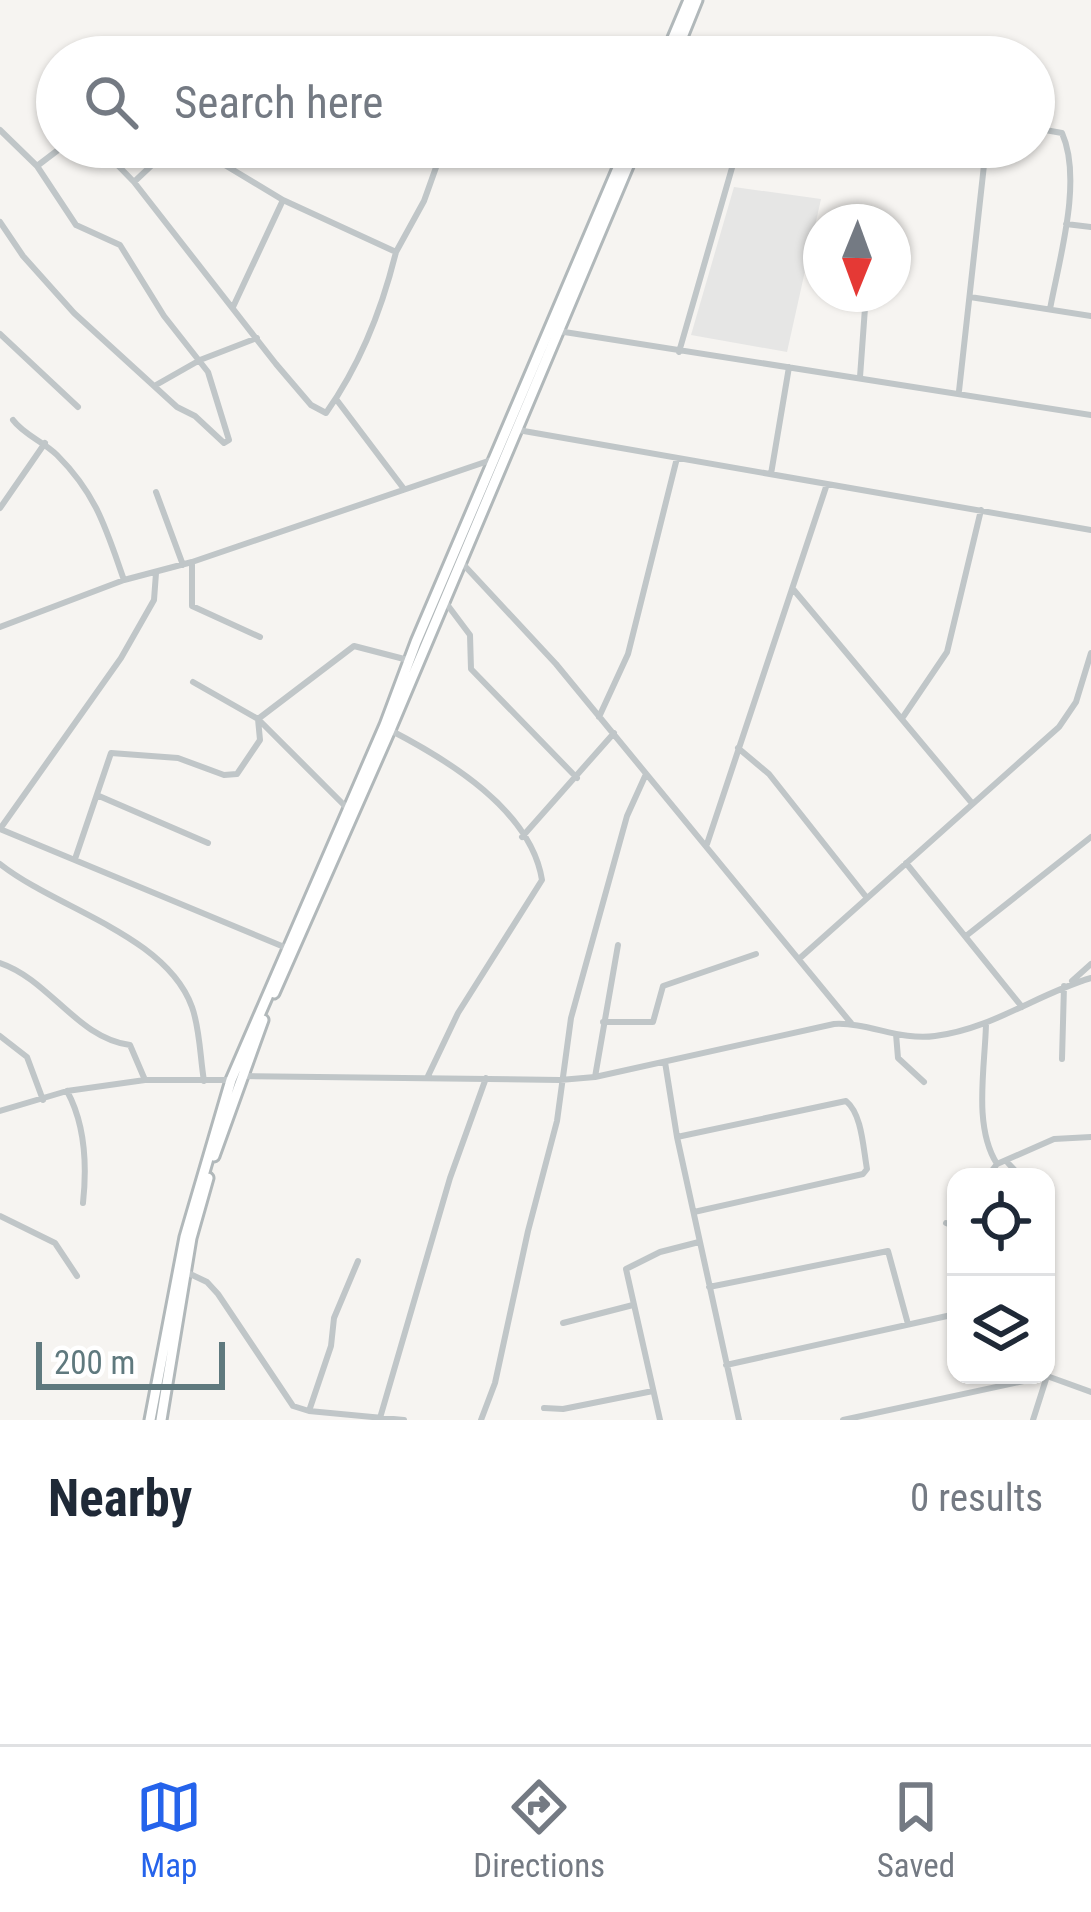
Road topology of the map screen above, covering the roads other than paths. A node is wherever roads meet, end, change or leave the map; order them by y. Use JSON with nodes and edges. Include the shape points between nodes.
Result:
{"nodes":[{"id":1,"x":693,"y":0,"type":"edge"},
{"id":2,"x":678,"y":36,"type":"edge"},
{"id":3,"x":0,"y":130,"type":"edge"},
{"id":4,"x":1055,"y":130,"type":"edge"},
{"id":5,"x":36,"y":165,"type":"edge"},
{"id":6,"x":38,"y":168,"type":"edge"},
{"id":7,"x":120,"y":168,"type":"edge"},
{"id":8,"x":149,"y":168,"type":"edge"},
{"id":9,"x":230,"y":168,"type":"edge"},
{"id":10,"x":436,"y":168,"type":"edge"},
{"id":11,"x":622,"y":168,"type":"edge"},
{"id":12,"x":623,"y":168,"type":"edge"},
{"id":13,"x":733,"y":168,"type":"edge"},
{"id":14,"x":984,"y":168,"type":"edge"},
{"id":15,"x":134,"y":182,"type":"junction"},
{"id":16,"x":283,"y":200,"type":"junction"},
{"id":17,"x":0,"y":222,"type":"edge"},
{"id":18,"x":1066,"y":224,"type":"junction"},
{"id":19,"x":1091,"y":227,"type":"edge"},
{"id":20,"x":396,"y":252,"type":"junction"},
{"id":21,"x":969,"y":297,"type":"junction"},
{"id":22,"x":233,"y":308,"type":"junction"},
{"id":23,"x":1050,"y":309,"type":"junction"},
{"id":24,"x":865,"y":312,"type":"edge"},
{"id":25,"x":1091,"y":316,"type":"edge"},
{"id":26,"x":558,"y":331,"type":"junction"},
{"id":27,"x":0,"y":334,"type":"edge"},
{"id":28,"x":257,"y":338,"type":"junction"},
{"id":29,"x":679,"y":352,"type":"junction"},
{"id":30,"x":200,"y":360,"type":"junction"},
{"id":31,"x":789,"y":367,"type":"junction"},
{"id":32,"x":860,"y":377,"type":"junction"},
{"id":33,"x":156,"y":385,"type":"junction"},
{"id":34,"x":959,"y":392,"type":"junction"},
{"id":35,"x":336,"y":399,"type":"junction"},
{"id":36,"x":78,"y":407,"type":"dead end"},
{"id":37,"x":1091,"y":415,"type":"edge"},
{"id":38,"x":13,"y":420,"type":"dead end"},
{"id":39,"x":512,"y":428,"type":"junction"},
{"id":40,"x":45,"y":443,"type":"junction"},
{"id":41,"x":676,"y":458,"type":"junction"},
{"id":42,"x":494,"y":459,"type":"junction"},
{"id":43,"x":771,"y":474,"type":"junction"},
{"id":44,"x":827,"y":484,"type":"junction"},
{"id":45,"x":404,"y":489,"type":"junction"},
{"id":46,"x":156,"y":492,"type":"dead end"},
{"id":47,"x":3,"y":497,"type":"edge"},
{"id":48,"x":0,"y":508,"type":"edge"},
{"id":49,"x":981,"y":510,"type":"junction"},
{"id":50,"x":1091,"y":530,"type":"edge"},
{"id":51,"x":460,"y":561,"type":"junction"},
{"id":52,"x":187,"y":564,"type":"junction"},
{"id":53,"x":155,"y":573,"type":"junction"},
{"id":54,"x":124,"y":580,"type":"junction"},
{"id":55,"x":793,"y":589,"type":"junction"},
{"id":56,"x":443,"y":601,"type":"junction"},
{"id":57,"x":0,"y":627,"type":"edge"},
{"id":58,"x":260,"y":638,"type":"dead end"},
{"id":59,"x":1091,"y":653,"type":"edge"},
{"id":60,"x":409,"y":660,"type":"junction"},
{"id":61,"x":193,"y":682,"type":"dead end"},
{"id":62,"x":599,"y":717,"type":"junction"},
{"id":63,"x":902,"y":717,"type":"junction"},
{"id":64,"x":258,"y":719,"type":"junction"},
{"id":65,"x":390,"y":730,"type":"junction"},
{"id":66,"x":614,"y":733,"type":"junction"},
{"id":67,"x":738,"y":748,"type":"junction"},
{"id":68,"x":646,"y":774,"type":"junction"},
{"id":69,"x":577,"y":778,"type":"junction"},
{"id":70,"x":100,"y":796,"type":"junction"},
{"id":71,"x":972,"y":803,"type":"junction"},
{"id":72,"x":348,"y":808,"type":"junction"},
{"id":73,"x":0,"y":829,"type":"edge"},
{"id":74,"x":522,"y":837,"type":"junction"},
{"id":75,"x":1091,"y":838,"type":"edge"},
{"id":76,"x":208,"y":844,"type":"dead end"},
{"id":77,"x":706,"y":844,"type":"junction"},
{"id":78,"x":75,"y":860,"type":"junction"},
{"id":79,"x":906,"y":863,"type":"junction"},
{"id":80,"x":0,"y":864,"type":"edge"},
{"id":81,"x":867,"y":898,"type":"junction"},
{"id":82,"x":967,"y":936,"type":"junction"},
{"id":83,"x":618,"y":945,"type":"dead end"},
{"id":84,"x":289,"y":949,"type":"junction"},
{"id":85,"x":756,"y":954,"type":"dead end"},
{"id":86,"x":800,"y":958,"type":"junction"},
{"id":87,"x":0,"y":963,"type":"edge"},
{"id":88,"x":1091,"y":964,"type":"edge"},
{"id":89,"x":1091,"y":979,"type":"edge"},
{"id":90,"x":1064,"y":986,"type":"junction"},
{"id":91,"x":1022,"y":1006,"type":"junction"},
{"id":92,"x":603,"y":1022,"type":"junction"},
{"id":93,"x":851,"y":1023,"type":"junction"},
{"id":94,"x":986,"y":1024,"type":"junction"},
{"id":95,"x":896,"y":1034,"type":"junction"},
{"id":96,"x":0,"y":1036,"type":"edge"},
{"id":97,"x":1062,"y":1059,"type":"dead end"},
{"id":98,"x":665,"y":1062,"type":"junction"},
{"id":99,"x":428,"y":1076,"type":"junction"},
{"id":100,"x":487,"y":1076,"type":"junction"},
{"id":101,"x":596,"y":1077,"type":"junction"},
{"id":102,"x":236,"y":1078,"type":"junction"},
{"id":103,"x":145,"y":1080,"type":"junction"},
{"id":104,"x":560,"y":1080,"type":"junction"},
{"id":105,"x":204,"y":1081,"type":"junction"},
{"id":106,"x":924,"y":1082,"type":"dead end"},
{"id":107,"x":67,"y":1091,"type":"junction"},
{"id":108,"x":44,"y":1100,"type":"junction"},
{"id":109,"x":0,"y":1111,"type":"edge"},
{"id":110,"x":676,"y":1137,"type":"junction"},
{"id":111,"x":1091,"y":1137,"type":"edge"},
{"id":112,"x":1008,"y":1162,"type":"junction"},
{"id":113,"x":997,"y":1164,"type":"junction"},
{"id":114,"x":994,"y":1168,"type":"edge"},
{"id":115,"x":1013,"y":1168,"type":"edge"},
{"id":116,"x":83,"y":1203,"type":"dead end"},
{"id":117,"x":694,"y":1212,"type":"junction"},
{"id":118,"x":0,"y":1216,"type":"edge"},
{"id":119,"x":699,"y":1243,"type":"junction"},
{"id":120,"x":358,"y":1261,"type":"dead end"},
{"id":121,"x":186,"y":1272,"type":"junction"},
{"id":122,"x":76,"y":1276,"type":"dead end"},
{"id":123,"x":709,"y":1287,"type":"junction"},
{"id":124,"x":632,"y":1305,"type":"junction"},
{"id":125,"x":947,"y":1316,"type":"edge"},
{"id":126,"x":563,"y":1323,"type":"dead end"},
{"id":127,"x":908,"y":1324,"type":"junction"},
{"id":128,"x":726,"y":1365,"type":"junction"},
{"id":129,"x":1055,"y":1379,"type":"edge"},
{"id":130,"x":1010,"y":1384,"type":"edge"},
{"id":131,"x":1044,"y":1384,"type":"edge"},
{"id":132,"x":653,"y":1391,"type":"junction"},
{"id":133,"x":1091,"y":1392,"type":"edge"},
{"id":134,"x":544,"y":1408,"type":"dead end"},
{"id":135,"x":309,"y":1411,"type":"junction"},
{"id":136,"x":380,"y":1418,"type":"edge"},
{"id":137,"x":150,"y":1420,"type":"edge"},
{"id":138,"x":161,"y":1420,"type":"edge"},
{"id":139,"x":404,"y":1420,"type":"edge"},
{"id":140,"x":481,"y":1420,"type":"edge"},
{"id":141,"x":660,"y":1420,"type":"edge"},
{"id":142,"x":740,"y":1420,"type":"edge"},
{"id":143,"x":843,"y":1420,"type":"edge"},
{"id":144,"x":1033,"y":1420,"type":"edge"}],
"edges":[{"from":1,"to":2,"type":"main road"},
{"from":3,"to":5,"type":"street"},
{"from":4,"to":18,"type":"street","via":[[1070,163]]},
{"from":6,"to":30,"type":"street","via":[[76,225],[120,245]]},
{"from":7,"to":15,"type":"street"},
{"from":8,"to":15,"type":"street"},
{"from":9,"to":16,"type":"street"},
{"from":10,"to":20,"type":"street"},
{"from":11,"to":39,"type":"main road"},
{"from":12,"to":26,"type":"main road"},
{"from":13,"to":29,"type":"street"},
{"from":14,"to":21,"type":"street"},
{"from":15,"to":22,"type":"street"},
{"from":16,"to":20,"type":"street"},
{"from":16,"to":22,"type":"street"},
{"from":17,"to":33,"type":"street","via":[[74,314]]},
{"from":18,"to":19,"type":"street"},
{"from":18,"to":23,"type":"street"},
{"from":20,"to":35,"type":"street","via":[[384,301]]},
{"from":21,"to":23,"type":"street"},
{"from":21,"to":34,"type":"street"},
{"from":22,"to":28,"type":"street"},
{"from":23,"to":25,"type":"street"},
{"from":24,"to":32,"type":"street"},
{"from":26,"to":29,"type":"street"},
{"from":26,"to":39,"type":"main road"},
{"from":27,"to":36,"type":"street"},
{"from":28,"to":30,"type":"street"},
{"from":28,"to":35,"type":"street","via":[[311,405],[326,413]]},
{"from":29,"to":31,"type":"street"},
{"from":30,"to":33,"type":"street"},
{"from":30,"to":33,"type":"street","via":[[230,440]]},
{"from":31,"to":32,"type":"street"},
{"from":31,"to":43,"type":"street"},
{"from":32,"to":34,"type":"street"},
{"from":34,"to":37,"type":"street"},
{"from":35,"to":45,"type":"street"},
{"from":38,"to":40,"type":"street"},
{"from":39,"to":41,"type":"street"},
{"from":39,"to":42,"type":"main road"},
{"from":39,"to":51,"type":"main road"},
{"from":40,"to":47,"type":"street"},
{"from":40,"to":54,"type":"street","via":[[98,504]]},
{"from":41,"to":43,"type":"street"},
{"from":41,"to":62,"type":"street","via":[[628,654]]},
{"from":42,"to":45,"type":"street"},
{"from":42,"to":60,"type":"main road"},
{"from":43,"to":44,"type":"street"},
{"from":44,"to":49,"type":"street"},
{"from":44,"to":55,"type":"street"},
{"from":45,"to":52,"type":"street"},
{"from":46,"to":52,"type":"street"},
{"from":47,"to":48,"type":"street"},
{"from":49,"to":50,"type":"street"},
{"from":49,"to":63,"type":"street","via":[[947,652]]},
{"from":51,"to":56,"type":"main road"},
{"from":51,"to":62,"type":"street"},
{"from":52,"to":53,"type":"street"},
{"from":52,"to":58,"type":"street","via":[[192,606]]},
{"from":53,"to":54,"type":"street"},
{"from":53,"to":73,"type":"street","via":[[154,600],[121,658]]},
{"from":54,"to":57,"type":"street"},
{"from":55,"to":63,"type":"street"},
{"from":55,"to":67,"type":"street"},
{"from":56,"to":65,"type":"main road"},
{"from":56,"to":69,"type":"street","via":[[470,635],[471,669]]},
{"from":59,"to":71,"type":"street","via":[[1059,728]]},
{"from":60,"to":64,"type":"street","via":[[354,646]]},
{"from":60,"to":72,"type":"main road"},
{"from":61,"to":64,"type":"street"},
{"from":62,"to":66,"type":"street"},
{"from":63,"to":71,"type":"street"},
{"from":64,"to":70,"type":"street","via":[[260,740],[238,774],[111,753]]},
{"from":64,"to":72,"type":"street"},
{"from":65,"to":74,"type":"street","via":[[460,771]]},
{"from":65,"to":84,"type":"main road"},
{"from":66,"to":68,"type":"street"},
{"from":66,"to":69,"type":"street"},
{"from":67,"to":77,"type":"street"},
{"from":67,"to":81,"type":"street","via":[[769,774]]},
{"from":68,"to":77,"type":"street"},
{"from":68,"to":104,"type":"street","via":[[586,959]]},
{"from":69,"to":74,"type":"street"},
{"from":70,"to":76,"type":"street"},
{"from":70,"to":78,"type":"street"},
{"from":71,"to":79,"type":"street"},
{"from":72,"to":84,"type":"main road"},
{"from":73,"to":78,"type":"street"},
{"from":74,"to":99,"type":"street","via":[[537,854],[541,884],[458,1013]]},
{"from":75,"to":82,"type":"street"},
{"from":77,"to":86,"type":"street"},
{"from":78,"to":84,"type":"street"},
{"from":79,"to":81,"type":"street"},
{"from":79,"to":82,"type":"street"},
{"from":80,"to":105,"type":"street","via":[[177,977],[193,1010]]},
{"from":81,"to":86,"type":"street"},
{"from":82,"to":91,"type":"street"},
{"from":83,"to":92,"type":"street"},
{"from":84,"to":102,"type":"main road"},
{"from":85,"to":92,"type":"street","via":[[663,986],[652,1022]]},
{"from":86,"to":93,"type":"street"},
{"from":87,"to":103,"type":"street","via":[[95,1034],[130,1045]]},
{"from":88,"to":90,"type":"street"},
{"from":89,"to":90,"type":"street"},
{"from":90,"to":91,"type":"street"},
{"from":90,"to":97,"type":"street"},
{"from":91,"to":94,"type":"street"},
{"from":92,"to":101,"type":"street"},
{"from":93,"to":95,"type":"street"},
{"from":93,"to":98,"type":"street"},
{"from":94,"to":95,"type":"street","via":[[932,1037]]},
{"from":94,"to":113,"type":"street","via":[[983,1105]]},
{"from":95,"to":106,"type":"street","via":[[898,1058]]},
{"from":96,"to":108,"type":"street","via":[[27,1058]]},
{"from":98,"to":101,"type":"street"},
{"from":98,"to":110,"type":"street"},
{"from":99,"to":100,"type":"street"},
{"from":99,"to":102,"type":"street"},
{"from":100,"to":104,"type":"street"},
{"from":100,"to":136,"type":"street"},
{"from":101,"to":104,"type":"street"},
{"from":102,"to":105,"type":"street"},
{"from":102,"to":121,"type":"main road"},
{"from":102,"to":137,"type":"main road","via":[[185,1237]]},
{"from":103,"to":105,"type":"street"},
{"from":103,"to":107,"type":"street"},
{"from":104,"to":140,"type":"street","via":[[557,1121]]},
{"from":107,"to":108,"type":"street"},
{"from":107,"to":116,"type":"street","via":[[87,1172]]},
{"from":108,"to":109,"type":"street"},
{"from":110,"to":117,"type":"street"},
{"from":110,"to":117,"type":"street","via":[[846,1101],[862,1138],[863,1174]]},
{"from":111,"to":112,"type":"street","via":[[1054,1139]]},
{"from":112,"to":113,"type":"street"},
{"from":112,"to":115,"type":"street"},
{"from":113,"to":114,"type":"street"},
{"from":117,"to":119,"type":"street"},
{"from":118,"to":122,"type":"street","via":[[55,1243]]},
{"from":119,"to":123,"type":"street"},
{"from":119,"to":124,"type":"street","via":[[626,1269]]},
{"from":120,"to":135,"type":"street"},
{"from":121,"to":135,"type":"street","via":[[218,1294],[285,1400]]},
{"from":121,"to":138,"type":"main road"},
{"from":123,"to":127,"type":"street","via":[[888,1251]]},
{"from":123,"to":128,"type":"street"},
{"from":124,"to":126,"type":"street"},
{"from":124,"to":132,"type":"street"},
{"from":125,"to":127,"type":"street"},
{"from":127,"to":128,"type":"street"},
{"from":128,"to":142,"type":"street"},
{"from":129,"to":133,"type":"street"},
{"from":130,"to":143,"type":"street"},
{"from":131,"to":144,"type":"street"},
{"from":132,"to":134,"type":"street"},
{"from":132,"to":141,"type":"street"},
{"from":135,"to":136,"type":"street"},
{"from":136,"to":139,"type":"street"}]}
